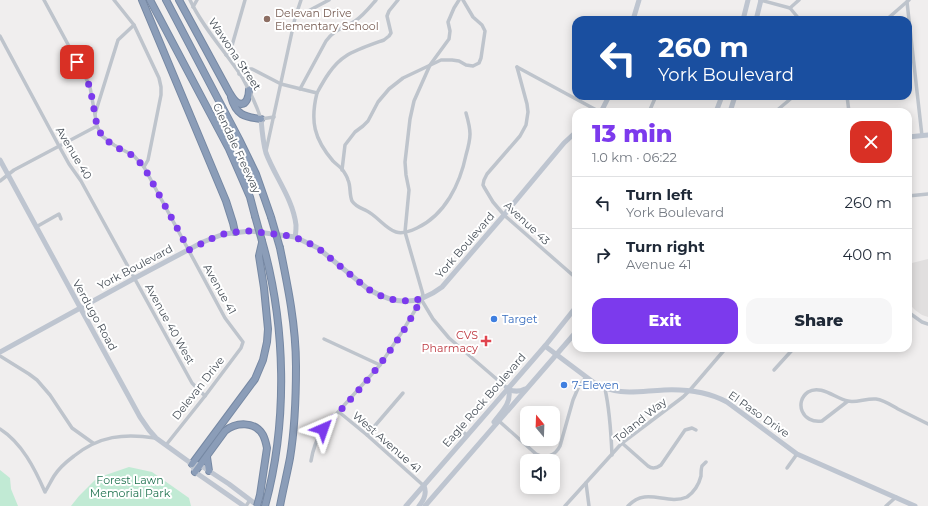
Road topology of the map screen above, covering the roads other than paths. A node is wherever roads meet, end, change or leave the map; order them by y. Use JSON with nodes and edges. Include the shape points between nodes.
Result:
{"nodes":[{"id":1,"x":44,"y":0,"type":"edge"},
{"id":2,"x":114,"y":0,"type":"edge"},
{"id":3,"x":142,"y":0,"type":"edge"},
{"id":4,"x":150,"y":0,"type":"edge"},
{"id":5,"x":166,"y":0,"type":"edge"},
{"id":6,"x":179,"y":0,"type":"edge"},
{"id":7,"x":190,"y":0,"type":"edge"},
{"id":8,"x":197,"y":0,"type":"edge"},
{"id":9,"x":245,"y":0,"type":"edge"},
{"id":10,"x":301,"y":0,"type":"edge"},
{"id":11,"x":329,"y":0,"type":"edge"},
{"id":12,"x":376,"y":0,"type":"edge"},
{"id":13,"x":398,"y":0,"type":"edge"},
{"id":14,"x":459,"y":0,"type":"edge"},
{"id":15,"x":463,"y":0,"type":"edge"},
{"id":16,"x":639,"y":0,"type":"edge"},
{"id":17,"x":748,"y":0,"type":"edge"},
{"id":18,"x":761,"y":0,"type":"edge"},
{"id":19,"x":799,"y":0,"type":"edge"},
{"id":20,"x":908,"y":1,"type":"edge"},
{"id":21,"x":193,"y":7,"type":"junction"},
{"id":22,"x":790,"y":8,"type":"junction"},
{"id":23,"x":634,"y":16,"type":"edge"},
{"id":24,"x":744,"y":16,"type":"edge"},
{"id":25,"x":757,"y":16,"type":"edge"},
{"id":26,"x":797,"y":16,"type":"edge"},
{"id":27,"x":891,"y":16,"type":"edge"},
{"id":28,"x":910,"y":16,"type":"edge"},
{"id":29,"x":295,"y":18,"type":"junction"},
{"id":30,"x":134,"y":25,"type":"junction"},
{"id":31,"x":0,"y":36,"type":"edge"},
{"id":32,"x":912,"y":40,"type":"edge"},
{"id":33,"x":226,"y":55,"type":"junction"},
{"id":34,"x":430,"y":65,"type":"junction"},
{"id":35,"x":239,"y":74,"type":"junction"},
{"id":36,"x":281,"y":84,"type":"junction"},
{"id":37,"x":300,"y":89,"type":"junction"},
{"id":38,"x":249,"y":90,"type":"junction"},
{"id":39,"x":229,"y":92,"type":"junction"},
{"id":40,"x":317,"y":93,"type":"junction"},
{"id":41,"x":572,"y":96,"type":"edge"},
{"id":42,"x":579,"y":100,"type":"edge"},
{"id":43,"x":789,"y":100,"type":"edge"},
{"id":44,"x":594,"y":108,"type":"edge"},
{"id":45,"x":780,"y":108,"type":"edge"},
{"id":46,"x":466,"y":114,"type":"dead end"},
{"id":47,"x":94,"y":115,"type":"junction"},
{"id":48,"x":274,"y":117,"type":"junction"},
{"id":49,"x":261,"y":120,"type":"junction"},
{"id":50,"x":97,"y":126,"type":"junction"},
{"id":51,"x":928,"y":135,"type":"edge"},
{"id":52,"x":572,"y":136,"type":"edge"},
{"id":53,"x":922,"y":136,"type":"junction"},
{"id":54,"x":912,"y":137,"type":"edge"},
{"id":55,"x":59,"y":146,"type":"junction"},
{"id":56,"x":266,"y":152,"type":"junction"},
{"id":57,"x":0,"y":160,"type":"edge"},
{"id":58,"x":144,"y":167,"type":"junction"},
{"id":59,"x":342,"y":170,"type":"junction"},
{"id":60,"x":8,"y":175,"type":"junction"},
{"id":61,"x":0,"y":182,"type":"edge"},
{"id":62,"x":928,"y":194,"type":"edge"},
{"id":63,"x":912,"y":196,"type":"edge"},
{"id":64,"x":504,"y":215,"type":"junction"},
{"id":65,"x":61,"y":219,"type":"dead end"},
{"id":66,"x":36,"y":227,"type":"junction"},
{"id":67,"x":235,"y":232,"type":"junction"},
{"id":68,"x":405,"y":232,"type":"junction"},
{"id":69,"x":295,"y":237,"type":"junction"},
{"id":70,"x":262,"y":243,"type":"junction"},
{"id":71,"x":189,"y":250,"type":"junction"},
{"id":72,"x":572,"y":274,"type":"edge"},
{"id":73,"x":135,"y":278,"type":"junction"},
{"id":74,"x":421,"y":299,"type":"junction"},
{"id":75,"x":80,"y":308,"type":"junction"},
{"id":76,"x":572,"y":312,"type":"edge"},
{"id":77,"x":912,"y":315,"type":"edge"},
{"id":78,"x":928,"y":324,"type":"edge"},
{"id":79,"x":572,"y":337,"type":"edge"},
{"id":80,"x":324,"y":339,"type":"dead end"},
{"id":81,"x":243,"y":342,"type":"joint"},
{"id":82,"x":545,"y":346,"type":"junction"},
{"id":83,"x":0,"y":352,"type":"edge"},
{"id":84,"x":723,"y":352,"type":"edge"},
{"id":85,"x":790,"y":352,"type":"edge"},
{"id":86,"x":556,"y":355,"type":"junction"},
{"id":87,"x":0,"y":356,"type":"edge"},
{"id":88,"x":380,"y":365,"type":"junction"},
{"id":89,"x":774,"y":370,"type":"dead end"},
{"id":90,"x":586,"y":377,"type":"junction"},
{"id":91,"x":529,"y":387,"type":"junction"},
{"id":92,"x":507,"y":388,"type":"junction"},
{"id":93,"x":605,"y":389,"type":"junction"},
{"id":94,"x":690,"y":390,"type":"junction"},
{"id":95,"x":403,"y":393,"type":"dead end"},
{"id":96,"x":205,"y":396,"type":"junction"},
{"id":97,"x":848,"y":401,"type":"junction"},
{"id":98,"x":339,"y":412,"type":"junction"},
{"id":99,"x":499,"y":421,"type":"junction"},
{"id":100,"x":928,"y":424,"type":"edge"},
{"id":101,"x":0,"y":428,"type":"edge"},
{"id":102,"x":460,"y":430,"type":"dead end"},
{"id":103,"x":696,"y":430,"type":"dead end"},
{"id":104,"x":367,"y":435,"type":"junction"},
{"id":105,"x":467,"y":435,"type":"junction"},
{"id":106,"x":487,"y":435,"type":"junction"},
{"id":107,"x":156,"y":438,"type":"junction"},
{"id":108,"x":93,"y":443,"type":"junction"},
{"id":109,"x":622,"y":444,"type":"junction"},
{"id":110,"x":166,"y":445,"type":"junction"},
{"id":111,"x":797,"y":454,"type":"junction"},
{"id":112,"x":612,"y":455,"type":"junction"},
{"id":113,"x":206,"y":457,"type":"junction"},
{"id":114,"x":311,"y":461,"type":"dead end"},
{"id":115,"x":706,"y":462,"type":"dead end"},
{"id":116,"x":192,"y":464,"type":"junction"},
{"id":117,"x":200,"y":465,"type":"junction"},
{"id":118,"x":787,"y":468,"type":"dead end"},
{"id":119,"x":209,"y":471,"type":"junction"},
{"id":120,"x":195,"y":472,"type":"junction"},
{"id":121,"x":586,"y":483,"type":"junction"},
{"id":122,"x":424,"y":486,"type":"junction"},
{"id":123,"x":896,"y":498,"type":"junction"},
{"id":124,"x":250,"y":500,"type":"junction"},
{"id":125,"x":245,"y":506,"type":"edge"},
{"id":126,"x":257,"y":506,"type":"edge"},
{"id":127,"x":265,"y":506,"type":"edge"},
{"id":128,"x":280,"y":506,"type":"edge"},
{"id":129,"x":406,"y":506,"type":"edge"},
{"id":130,"x":419,"y":506,"type":"edge"},
{"id":131,"x":425,"y":506,"type":"edge"},
{"id":132,"x":565,"y":506,"type":"edge"},
{"id":133,"x":589,"y":506,"type":"edge"},
{"id":134,"x":628,"y":506,"type":"edge"},
{"id":135,"x":886,"y":506,"type":"edge"},
{"id":136,"x":915,"y":506,"type":"edge"}],
"edges":[{"from":1,"to":47,"type":"street","name":"Avenue 41","via":[[90,87]]},
{"from":2,"to":30,"type":"street"},
{"from":3,"to":67,"type":"highway","via":[[226,201]]},
{"from":4,"to":70,"type":"highway","name":"Glendale Freeway","bridge":true,"via":[[229,148],[250,197]]},
{"from":5,"to":128,"type":"highway","name":"Glendale Freeway","bridge":true,"via":[[256,174],[280,248],[289,291],[296,366],[290,457]]},
{"from":6,"to":39,"type":"highway"},
{"from":7,"to":21,"type":"street","name":"Wawona Street"},
{"from":8,"to":21,"type":"street"},
{"from":9,"to":33,"type":"street","via":[[231,49]]},
{"from":10,"to":29,"type":"street"},
{"from":11,"to":29,"type":"street"},
{"from":12,"to":37,"type":"street","via":[[357,20],[331,35]]},
{"from":13,"to":40,"type":"street","via":[[387,16],[391,33],[389,36],[346,56],[332,70]]},
{"from":14,"to":34,"type":"street","via":[[448,22],[449,39]]},
{"from":15,"to":34,"type":"street","via":[[485,31],[479,63],[473,66],[459,61],[440,60]]},
{"from":16,"to":23,"type":"street"},
{"from":17,"to":24,"type":"street"},
{"from":18,"to":22,"type":"street"},
{"from":18,"to":25,"type":"street"},
{"from":19,"to":22,"type":"street"},
{"from":20,"to":27,"type":"street"},
{"from":20,"to":28,"type":"street"},
{"from":21,"to":33,"type":"street","name":"Wawona Street"},
{"from":22,"to":26,"type":"street"},
{"from":29,"to":36,"type":"street"},
{"from":30,"to":47,"type":"street","via":[[118,40]]},
{"from":30,"to":58,"type":"street","via":[[160,78],[161,87],[148,160]]},
{"from":31,"to":55,"type":"street","name":"Avenue 40"},
{"from":32,"to":53,"type":"street"},
{"from":33,"to":35,"type":"street","name":"Wawona Street"},
{"from":34,"to":59,"type":"street","via":[[403,78],[378,102],[368,122],[355,132],[345,145]]},
{"from":34,"to":68,"type":"street","via":[[414,101],[410,118],[405,162],[409,190]]},
{"from":35,"to":36,"type":"street","via":[[252,69]]},
{"from":35,"to":38,"type":"street","name":"Wawona Street"},
{"from":36,"to":37,"type":"street"},
{"from":36,"to":48,"type":"street"},
{"from":37,"to":40,"type":"street"},
{"from":38,"to":39,"type":"highway","via":[[247,101],[241,103],[236,102]]},
{"from":38,"to":49,"type":"street","name":"Wawona Street"},
{"from":39,"to":49,"type":"highway","via":[[236,110]]},
{"from":40,"to":59,"type":"street","via":[[313,113],[317,135],[333,161]]},
{"from":41,"to":64,"type":"street","name":"Avenue 43","via":[[517,67],[527,104],[526,125],[520,136],[487,174],[483,184]]},
{"from":42,"to":44,"type":"street","name":"Avenue 43"},
{"from":43,"to":45,"type":"street"},
{"from":46,"to":68,"type":"street","via":[[469,123],[469,144],[464,167],[451,196],[432,219]]},
{"from":47,"to":50,"type":"street","name":"Avenue 41"},
{"from":48,"to":49,"type":"street"},
{"from":48,"to":56,"type":"street"},
{"from":49,"to":56,"type":"street"},
{"from":50,"to":55,"type":"street"},
{"from":50,"to":58,"type":"street","name":"Avenue 41","via":[[102,136],[114,146],[134,156]]},
{"from":51,"to":53,"type":"street"},
{"from":52,"to":64,"type":"street","name":"York Boulevard"},
{"from":53,"to":54,"type":"street"},
{"from":55,"to":60,"type":"street"},
{"from":55,"to":73,"type":"street","name":"Avenue 40"},
{"from":56,"to":69,"type":"street","via":[[293,212]]},
{"from":57,"to":60,"type":"street","name":"Verdugo Road"},
{"from":58,"to":71,"type":"street","name":"Avenue 41"},
{"from":59,"to":68,"type":"street","via":[[348,179],[350,196],[357,206],[368,211],[390,230]]},
{"from":60,"to":61,"type":"street"},
{"from":60,"to":66,"type":"street","name":"Verdugo Road"},
{"from":62,"to":63,"type":"street"},
{"from":64,"to":72,"type":"street","name":"Avenue 43"},
{"from":64,"to":74,"type":"street","name":"York Boulevard","via":[[442,287]]},
{"from":65,"to":66,"type":"street","via":[[59,214]]},
{"from":66,"to":75,"type":"street","name":"Verdugo Road"},
{"from":67,"to":69,"type":"street","name":"York Boulevard","via":[[250,231]]},
{"from":67,"to":71,"type":"street","name":"York Boulevard","via":[[213,238]]},
{"from":68,"to":74,"type":"street","via":[[423,295]]},
{"from":69,"to":74,"type":"street","name":"York Boulevard","via":[[318,248],[376,294],[393,300]]},
{"from":70,"to":116,"type":"highway","via":[[259,256],[268,329],[263,360],[252,383]]},
{"from":70,"to":127,"type":"highway","name":"Glendale Freeway","via":[[274,293],[281,356],[278,436]]},
{"from":71,"to":73,"type":"street","name":"York Boulevard"},
{"from":71,"to":81,"type":"street","name":"Avenue 41","via":[[225,318]]},
{"from":73,"to":75,"type":"street","name":"York Boulevard"},
{"from":73,"to":96,"type":"street","name":"Avenue 40 West","via":[[192,383]]},
{"from":74,"to":88,"type":"street"},
{"from":74,"to":92,"type":"street","via":[[450,340]]},
{"from":75,"to":83,"type":"street","name":"York Boulevard"},
{"from":75,"to":107,"type":"street","name":"Verdugo Road","via":[[140,417]]},
{"from":76,"to":82,"type":"street","name":"Eagle Rock Boulevard"},
{"from":77,"to":78,"type":"street"},
{"from":79,"to":86,"type":"street"},
{"from":80,"to":88,"type":"street"},
{"from":81,"to":96,"type":"street","name":"Delevan Drive"},
{"from":82,"to":86,"type":"street","name":"El Paso Drive"},
{"from":82,"to":92,"type":"street","name":"Eagle Rock Boulevard"},
{"from":84,"to":94,"type":"street","name":"Toland Way"},
{"from":85,"to":89,"type":"street"},
{"from":86,"to":90,"type":"street","name":"El Paso Drive"},
{"from":86,"to":91,"type":"street"},
{"from":87,"to":108,"type":"street","via":[[38,380],[72,428]]},
{"from":88,"to":98,"type":"street"},
{"from":90,"to":93,"type":"street","name":"El Paso Drive"},
{"from":90,"to":99,"type":"street","via":[[573,400],[560,446],[552,455],[544,457],[536,454]]},
{"from":91,"to":92,"type":"street","via":[[518,392]]},
{"from":91,"to":99,"type":"street"},
{"from":92,"to":105,"type":"street","name":"Eagle Rock Boulevard"},
{"from":92,"to":106,"type":"street","via":[[509,400]]},
{"from":93,"to":94,"type":"street","name":"El Paso Drive","via":[[626,393]]},
{"from":93,"to":112,"type":"street","via":[[610,417]]},
{"from":94,"to":109,"type":"street","name":"Toland Way"},
{"from":94,"to":111,"type":"street","name":"El Paso Drive","via":[[713,395],[727,402]]},
{"from":95,"to":104,"type":"street"},
{"from":96,"to":110,"type":"street","name":"Delevan Drive"},
{"from":97,"to":97,"type":"street","via":[[822,390],[815,390],[808,392],[801,406],[808,419],[817,422]]},
{"from":97,"to":100,"type":"street","via":[[883,401]]},
{"from":98,"to":104,"type":"street","name":"West Avenue 41"},
{"from":98,"to":114,"type":"street","via":[[316,439]]},
{"from":99,"to":106,"type":"street"},
{"from":101,"to":108,"type":"street","via":[[22,450],[38,475],[45,492],[65,464]]},
{"from":102,"to":105,"type":"street"},
{"from":103,"to":109,"type":"street","via":[[685,430],[661,465],[655,468],[648,466]]},
{"from":104,"to":122,"type":"street","name":"West Avenue 41"},
{"from":105,"to":122,"type":"street","name":"Eagle Rock Boulevard"},
{"from":106,"to":131,"type":"street"},
{"from":107,"to":108,"type":"street","via":[[122,436]]},
{"from":107,"to":110,"type":"street","name":"Verdugo Road"},
{"from":109,"to":112,"type":"street","name":"Toland Way"},
{"from":110,"to":116,"type":"street","name":"Verdugo Road"},
{"from":111,"to":118,"type":"street"},
{"from":111,"to":123,"type":"street","name":"El Paso Drive"},
{"from":112,"to":121,"type":"street","name":"Toland Way"},
{"from":113,"to":117,"type":"highway"},
{"from":113,"to":119,"type":"highway"},
{"from":113,"to":126,"type":"highway","bridge":true,"via":[[229,428],[249,424],[260,430],[266,448]]},
{"from":115,"to":134,"type":"street","via":[[702,467],[699,482],[688,496],[672,502],[643,498],[633,501]]},
{"from":116,"to":117,"type":"street","name":"Verdugo Road"},
{"from":116,"to":120,"type":"street"},
{"from":117,"to":119,"type":"street","name":"Verdugo Road"},
{"from":117,"to":120,"type":"highway"},
{"from":119,"to":124,"type":"street","name":"Verdugo Road"},
{"from":120,"to":125,"type":"street"},
{"from":121,"to":132,"type":"street","name":"Toland Way"},
{"from":121,"to":133,"type":"street"},
{"from":122,"to":129,"type":"street","name":"Eagle Rock Boulevard"},
{"from":122,"to":130,"type":"street","via":[[425,495]]},
{"from":123,"to":135,"type":"street"},
{"from":123,"to":136,"type":"street","name":"El Paso Drive"},
{"from":124,"to":125,"type":"street"},
{"from":124,"to":126,"type":"street","name":"Verdugo Road"}]}
